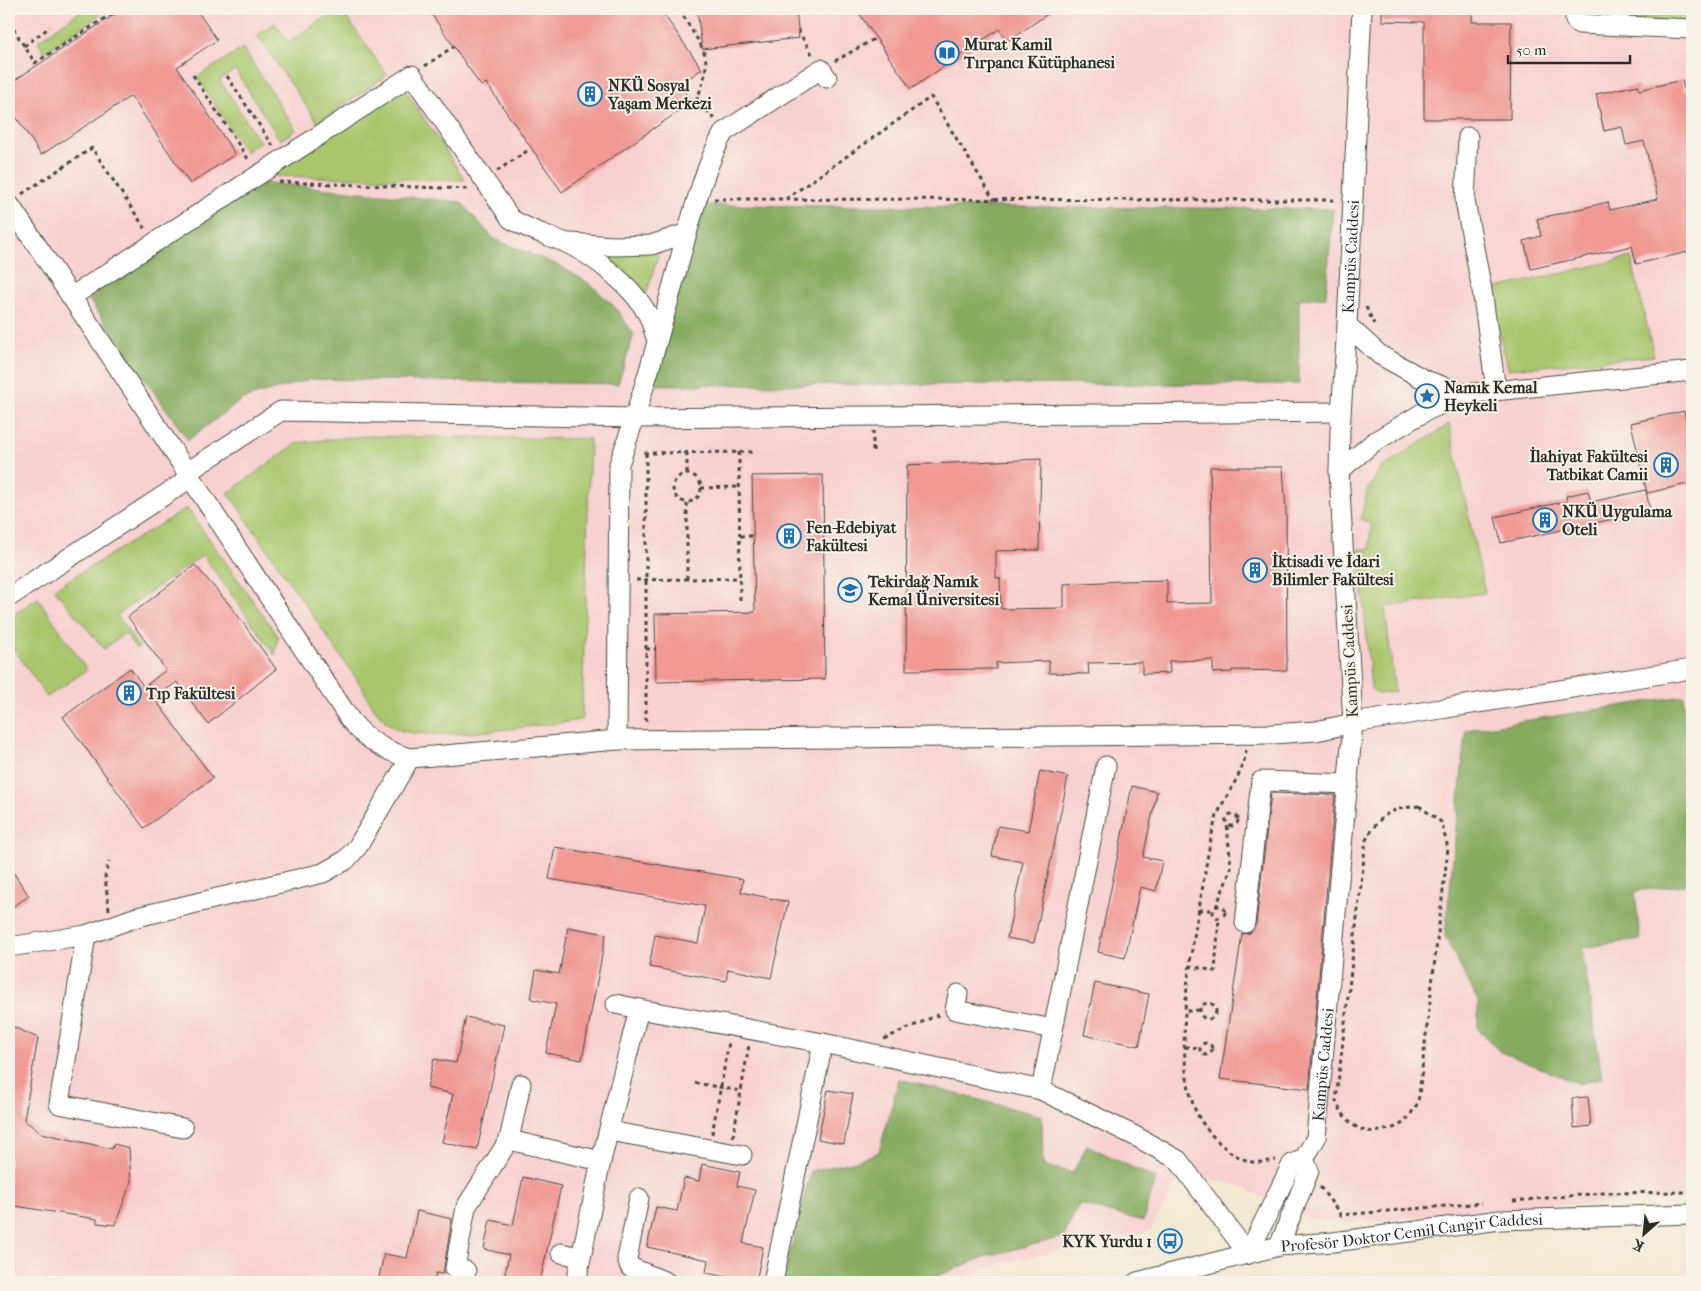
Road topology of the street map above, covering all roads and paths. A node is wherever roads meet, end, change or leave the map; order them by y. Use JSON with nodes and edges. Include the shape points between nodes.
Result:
{"nodes":[{"id":1,"x":119,"y":9,"type":"edge"},
{"id":2,"x":680,"y":9,"type":"edge"},
{"id":3,"x":1362,"y":9,"type":"edge"},
{"id":4,"x":1575,"y":9,"type":"edge"},
{"id":5,"x":9,"y":22,"type":"edge"},
{"id":6,"x":50,"y":27,"type":"dead end"},
{"id":7,"x":1692,"y":29,"type":"edge"},
{"id":8,"x":798,"y":30,"type":"dead end"},
{"id":9,"x":876,"y":38,"type":"dead end"},
{"id":10,"x":24,"y":46,"type":"junction"},
{"id":11,"x":454,"y":46,"type":"dead end"},
{"id":12,"x":824,"y":73,"type":"junction"},
{"id":13,"x":192,"y":75,"type":"dead end"},
{"id":14,"x":412,"y":75,"type":"junction"},
{"id":15,"x":227,"y":76,"type":"dead end"},
{"id":16,"x":724,"y":132,"type":"junction"},
{"id":17,"x":1468,"y":137,"type":"dead end"},
{"id":18,"x":527,"y":151,"type":"dead end"},
{"id":19,"x":281,"y":158,"type":"junction"},
{"id":20,"x":258,"y":175,"type":"junction"},
{"id":21,"x":278,"y":182,"type":"dead end"},
{"id":22,"x":487,"y":185,"type":"junction"},
{"id":23,"x":698,"y":199,"type":"junction"},
{"id":24,"x":786,"y":199,"type":"junction"},
{"id":25,"x":14,"y":200,"type":"edge"},
{"id":26,"x":994,"y":200,"type":"junction"},
{"id":27,"x":1353,"y":200,"type":"junction"},
{"id":28,"x":687,"y":233,"type":"junction"},
{"id":29,"x":154,"y":242,"type":"junction"},
{"id":30,"x":564,"y":242,"type":"junction"},
{"id":31,"x":72,"y":296,"type":"junction"},
{"id":32,"x":1348,"y":326,"type":"junction"},
{"id":33,"x":657,"y":341,"type":"junction"},
{"id":34,"x":1692,"y":371,"type":"edge"},
{"id":35,"x":1496,"y":390,"type":"junction"},
{"id":36,"x":1464,"y":394,"type":"junction"},
{"id":37,"x":1341,"y":412,"type":"junction"},
{"id":38,"x":635,"y":418,"type":"junction"},
{"id":39,"x":874,"y":429,"type":"dead end"},
{"id":40,"x":873,"y":451,"type":"dead end"},
{"id":41,"x":740,"y":452,"type":"junction"},
{"id":42,"x":752,"y":452,"type":"dead end"},
{"id":43,"x":646,"y":453,"type":"junction"},
{"id":44,"x":687,"y":453,"type":"junction"},
{"id":45,"x":623,"y":454,"type":"junction"},
{"id":46,"x":1339,"y":471,"type":"junction"},
{"id":47,"x":687,"y":475,"type":"junction"},
{"id":48,"x":187,"y":476,"type":"junction"},
{"id":49,"x":739,"y":487,"type":"junction"},
{"id":50,"x":701,"y":488,"type":"junction"},
{"id":51,"x":687,"y":502,"type":"junction"},
{"id":52,"x":740,"y":536,"type":"junction"},
{"id":53,"x":752,"y":536,"type":"dead end"},
{"id":54,"x":740,"y":578,"type":"junction"},
{"id":55,"x":687,"y":579,"type":"junction"},
{"id":56,"x":636,"y":580,"type":"dead end"},
{"id":57,"x":646,"y":580,"type":"junction"},
{"id":58,"x":9,"y":598,"type":"edge"},
{"id":59,"x":740,"y":600,"type":"dead end"},
{"id":60,"x":646,"y":649,"type":"junction"},
{"id":61,"x":655,"y":649,"type":"dead end"},
{"id":62,"x":1692,"y":669,"type":"edge"},
{"id":63,"x":1353,"y":723,"type":"junction"},
{"id":64,"x":655,"y":727,"type":"dead end"},
{"id":65,"x":1247,"y":734,"type":"junction"},
{"id":66,"x":616,"y":740,"type":"junction"},
{"id":67,"x":410,"y":758,"type":"junction"},
{"id":68,"x":1106,"y":766,"type":"dead end"},
{"id":69,"x":1349,"y":784,"type":"junction"},
{"id":70,"x":1217,"y":818,"type":"junction"},
{"id":71,"x":1226,"y":818,"type":"junction"},
{"id":72,"x":1227,"y":824,"type":"junction"},
{"id":73,"x":109,"y":862,"type":"dead end"},
{"id":74,"x":1215,"y":909,"type":"junction"},
{"id":75,"x":1199,"y":910,"type":"junction"},
{"id":76,"x":1219,"y":918,"type":"junction"},
{"id":77,"x":1245,"y":923,"type":"dead end"},
{"id":78,"x":110,"y":925,"type":"junction"},
{"id":79,"x":86,"y":936,"type":"junction"},
{"id":80,"x":9,"y":947,"type":"edge"},
{"id":81,"x":1189,"y":966,"type":"junction"},
{"id":82,"x":956,"y":1002,"type":"joint"},
{"id":83,"x":616,"y":1004,"type":"dead end"},
{"id":84,"x":639,"y":1009,"type":"junction"},
{"id":85,"x":1200,"y":1010,"type":"junction"},
{"id":86,"x":1186,"y":1011,"type":"junction"},
{"id":87,"x":1053,"y":1029,"type":"junction"},
{"id":88,"x":730,"y":1036,"type":"dead end"},
{"id":89,"x":749,"y":1043,"type":"dead end"},
{"id":90,"x":823,"y":1043,"type":"junction"},
{"id":91,"x":879,"y":1043,"type":"dead end"},
{"id":92,"x":1185,"y":1047,"type":"junction"},
{"id":93,"x":1199,"y":1048,"type":"junction"},
{"id":94,"x":695,"y":1083,"type":"dead end"},
{"id":95,"x":521,"y":1084,"type":"dead end"},
{"id":96,"x":720,"y":1087,"type":"junction"},
{"id":97,"x":1041,"y":1090,"type":"junction"},
{"id":98,"x":741,"y":1091,"type":"junction"},
{"id":99,"x":183,"y":1128,"type":"dead end"},
{"id":100,"x":609,"y":1131,"type":"junction"},
{"id":101,"x":1372,"y":1134,"type":"joint"},
{"id":102,"x":509,"y":1140,"type":"junction"},
{"id":103,"x":709,"y":1149,"type":"junction"},
{"id":104,"x":736,"y":1154,"type":"joint"},
{"id":105,"x":1304,"y":1159,"type":"junction"},
{"id":106,"x":601,"y":1161,"type":"junction"},
{"id":107,"x":1316,"y":1181,"type":"dead end"},
{"id":108,"x":1692,"y":1192,"type":"edge"},
{"id":109,"x":639,"y":1198,"type":"dead end"},
{"id":110,"x":1506,"y":1201,"type":"dead end"},
{"id":111,"x":1487,"y":1203,"type":"dead end"},
{"id":112,"x":1692,"y":1214,"type":"edge"},
{"id":113,"x":1279,"y":1246,"type":"junction"},
{"id":114,"x":561,"y":1253,"type":"dead end"},
{"id":115,"x":1248,"y":1254,"type":"junction"},
{"id":116,"x":581,"y":1256,"type":"junction"},
{"id":117,"x":464,"y":1282,"type":"edge"},
{"id":118,"x":576,"y":1282,"type":"edge"},
{"id":119,"x":666,"y":1282,"type":"edge"},
{"id":120,"x":773,"y":1282,"type":"edge"},
{"id":121,"x":1137,"y":1282,"type":"edge"}],
"edges":[{"from":1,"to":10,"type":"path","via":[[35,63]]},
{"from":2,"to":16,"type":"path","via":[[707,58],[706,76],[697,99]]},
{"from":3,"to":27,"type":"street","name":"Kampüs Caddesi"},
{"from":4,"to":7,"type":"street","via":[[1575,20],[1579,24]]},
{"from":5,"to":10,"type":"path"},
{"from":6,"to":10,"type":"path"},
{"from":8,"to":12,"type":"path"},
{"from":9,"to":12,"type":"path"},
{"from":11,"to":14,"type":"path"},
{"from":12,"to":16,"type":"street"},
{"from":13,"to":20,"type":"path"},
{"from":14,"to":19,"type":"street"},
{"from":14,"to":22,"type":"street"},
{"from":15,"to":19,"type":"path"},
{"from":16,"to":23,"type":"street"},
{"from":17,"to":35,"type":"street","via":[[1465,201]]},
{"from":18,"to":22,"type":"path"},
{"from":19,"to":20,"type":"street"},
{"from":20,"to":29,"type":"street"},
{"from":21,"to":22,"type":"path"},
{"from":22,"to":30,"type":"street","via":[[511,219],[531,231]]},
{"from":23,"to":24,"type":"path"},
{"from":23,"to":28,"type":"street"},
{"from":24,"to":26,"type":"path"},
{"from":24,"to":26,"type":"path","via":[[931,97]]},
{"from":25,"to":29,"type":"path","via":[[92,148]]},
{"from":25,"to":31,"type":"street"},
{"from":26,"to":27,"type":"path"},
{"from":27,"to":32,"type":"street","name":"Kampüs Caddesi"},
{"from":28,"to":30,"type":"street","via":[[652,244],[614,246]]},
{"from":28,"to":33,"type":"street"},
{"from":29,"to":31,"type":"street"},
{"from":30,"to":33,"type":"street","via":[[596,260],[626,287],[648,314]]},
{"from":31,"to":48,"type":"street"},
{"from":32,"to":36,"type":"street","via":[[1380,355],[1425,380]]},
{"from":32,"to":37,"type":"street","name":"Kampüs Caddesi"},
{"from":33,"to":38,"type":"street"},
{"from":34,"to":35,"type":"street"},
{"from":35,"to":36,"type":"street"},
{"from":36,"to":46,"type":"street","via":[[1424,412],[1374,442]]},
{"from":37,"to":38,"type":"street"},
{"from":37,"to":46,"type":"street","name":"Kampüs Caddesi"},
{"from":38,"to":45,"type":"street"},
{"from":38,"to":48,"type":"street","via":[[281,411]]},
{"from":39,"to":40,"type":"path"},
{"from":41,"to":42,"type":"path"},
{"from":41,"to":44,"type":"path"},
{"from":41,"to":49,"type":"path"},
{"from":43,"to":44,"type":"path"},
{"from":43,"to":45,"type":"path"},
{"from":43,"to":57,"type":"path"},
{"from":44,"to":47,"type":"path"},
{"from":45,"to":66,"type":"street","via":[[619,464]]},
{"from":46,"to":63,"type":"street","name":"Kampüs Caddesi"},
{"from":47,"to":50,"type":"path","via":[[698,479]]},
{"from":47,"to":51,"type":"path","via":[[679,477],[673,487],[677,498]]},
{"from":48,"to":58,"type":"street"},
{"from":48,"to":67,"type":"street","via":[[351,721],[373,743],[391,753]]},
{"from":49,"to":50,"type":"path"},
{"from":49,"to":52,"type":"path"},
{"from":50,"to":51,"type":"path","via":[[697,498]]},
{"from":51,"to":55,"type":"path"},
{"from":52,"to":53,"type":"path"},
{"from":52,"to":54,"type":"path"},
{"from":54,"to":55,"type":"path"},
{"from":54,"to":59,"type":"path"},
{"from":55,"to":57,"type":"path"},
{"from":56,"to":57,"type":"path"},
{"from":57,"to":60,"type":"path"},
{"from":60,"to":61,"type":"path"},
{"from":60,"to":64,"type":"path","via":[[646,727]]},
{"from":62,"to":63,"type":"street"},
{"from":63,"to":65,"type":"street","via":[[1316,731]]},
{"from":63,"to":69,"type":"street","name":"Kampüs Caddesi"},
{"from":65,"to":66,"type":"street"},
{"from":65,"to":70,"type":"path","via":[[1245,760]]},
{"from":66,"to":67,"type":"street"},
{"from":67,"to":78,"type":"street","via":[[358,846],[346,860],[323,873]]},
{"from":68,"to":87,"type":"street"},
{"from":69,"to":77,"type":"street","via":[[1261,781]]},
{"from":69,"to":105,"type":"street","name":"Kampüs Caddesi","via":[[1316,1138]]},
{"from":70,"to":71,"type":"path"},
{"from":70,"to":75,"type":"path"},
{"from":71,"to":72,"type":"path"},
{"from":71,"to":72,"type":"path","via":[[1232,814],[1238,820],[1233,827]]},
{"from":72,"to":74,"type":"path","via":[[1232,869]]},
{"from":73,"to":78,"type":"path","via":[[105,878]]},
{"from":74,"to":75,"type":"path"},
{"from":74,"to":76,"type":"path","via":[[1214,916]]},
{"from":74,"to":76,"type":"path","via":[[1221,906],[1225,910],[1225,915]]},
{"from":75,"to":81,"type":"path"},
{"from":76,"to":81,"type":"path","via":[[1215,971]]},
{"from":78,"to":79,"type":"street"},
{"from":79,"to":80,"type":"street"},
{"from":79,"to":99,"type":"street","via":[[59,1104]]},
{"from":81,"to":86,"type":"path"},
{"from":82,"to":87,"type":"street"},
{"from":82,"to":91,"type":"path"},
{"from":83,"to":84,"type":"street"},
{"from":84,"to":90,"type":"street"},
{"from":84,"to":100,"type":"street"},
{"from":85,"to":85,"type":"path","via":[[1206,1018],[1211,1018],[1216,1012],[1210,1003],[1203,1004]]},
{"from":85,"to":86,"type":"path"},
{"from":86,"to":92,"type":"path"},
{"from":87,"to":97,"type":"street"},
{"from":88,"to":96,"type":"path"},
{"from":89,"to":98,"type":"path"},
{"from":90,"to":97,"type":"street"},
{"from":90,"to":120,"type":"street"},
{"from":92,"to":93,"type":"path"},
{"from":92,"to":105,"type":"path","via":[[1193,1104],[1205,1129],[1223,1146],[1250,1162]]},
{"from":93,"to":93,"type":"path","via":[[1205,1055],[1212,1050],[1211,1045],[1205,1042]]},
{"from":94,"to":96,"type":"path"},
{"from":95,"to":102,"type":"street"},
{"from":96,"to":98,"type":"path"},
{"from":96,"to":103,"type":"path"},
{"from":97,"to":115,"type":"street","via":[[1178,1160]]},
{"from":98,"to":104,"type":"path"},
{"from":100,"to":103,"type":"street"},
{"from":100,"to":106,"type":"street"},
{"from":101,"to":101,"type":"path","via":[[1352,1124],[1336,1101],[1366,840],[1379,819],[1402,808],[1419,806],[1441,822],[1448,848],[1418,1103],[1406,1121]]},
{"from":102,"to":106,"type":"street"},
{"from":102,"to":117,"type":"street","via":[[466,1207],[455,1268],[466,1271]]},
{"from":103,"to":104,"type":"street"},
{"from":105,"to":113,"type":"street","via":[[1309,1171]]},
{"from":105,"to":115,"type":"street","via":[[1292,1164]]},
{"from":106,"to":116,"type":"street"},
{"from":107,"to":111,"type":"path","via":[[1342,1215]]},
{"from":108,"to":110,"type":"path","via":[[1602,1193]]},
{"from":109,"to":119,"type":"street","via":[[627,1259],[630,1268]]},
{"from":112,"to":113,"type":"street","name":"Profesör Doktor Cemil Cangir Caddesi","via":[[1500,1220]]},
{"from":113,"to":115,"type":"street","name":"Profesör Doktor Cemil Cangir Caddesi"},
{"from":114,"to":116,"type":"street"},
{"from":115,"to":121,"type":"street","name":"Profesör Doktor Cemil Cangir Caddesi"},
{"from":116,"to":118,"type":"street"}]}
